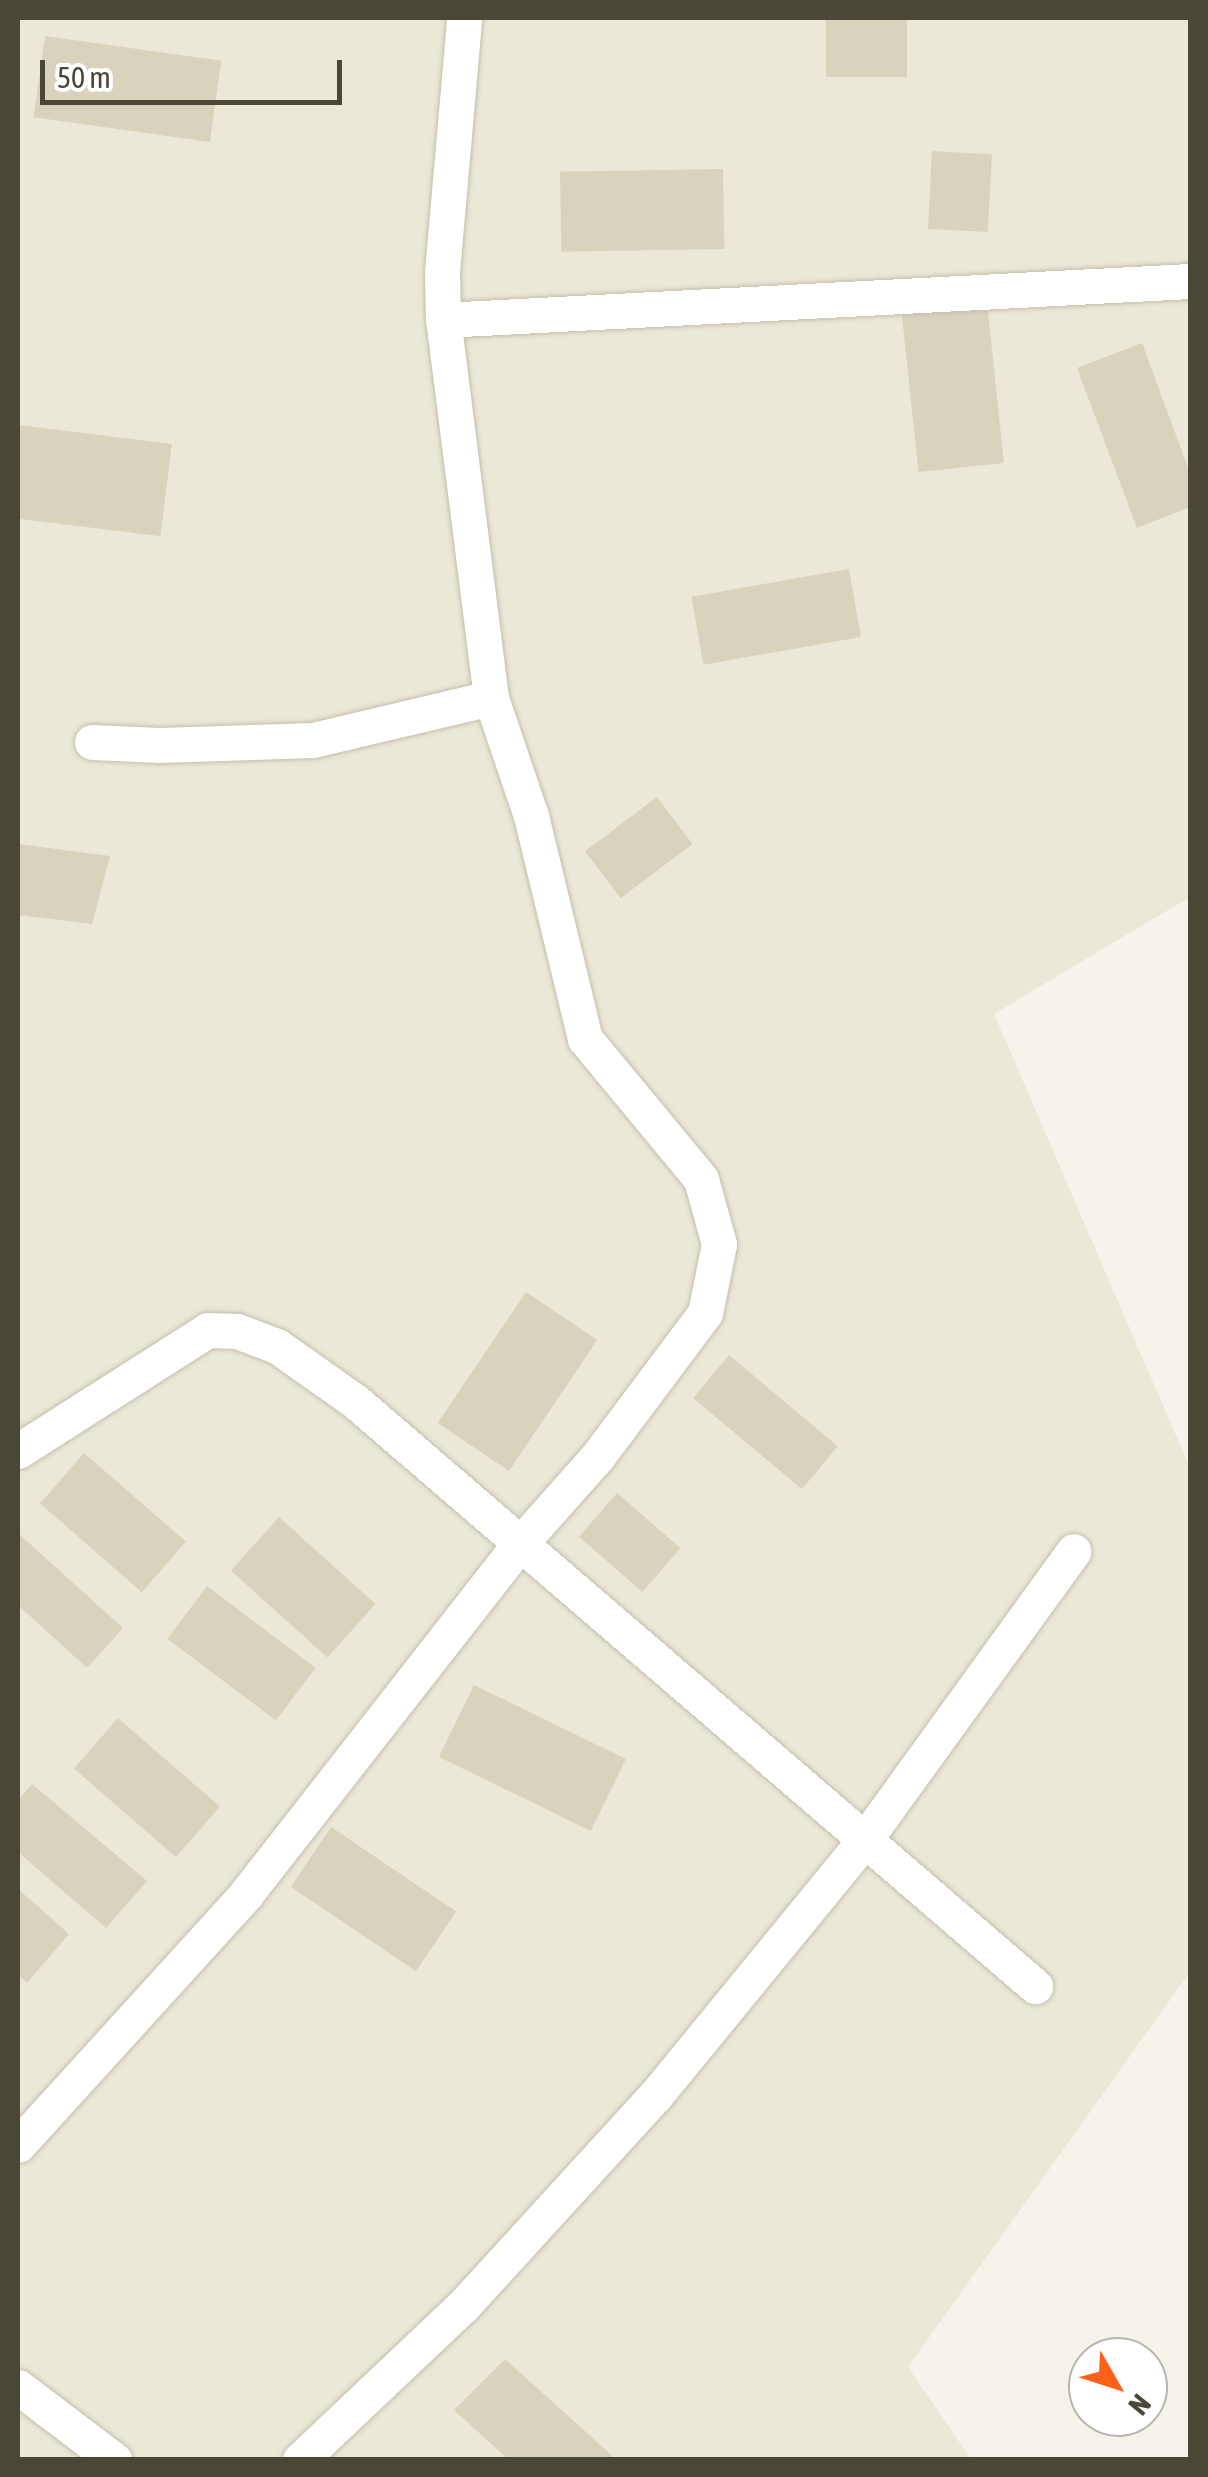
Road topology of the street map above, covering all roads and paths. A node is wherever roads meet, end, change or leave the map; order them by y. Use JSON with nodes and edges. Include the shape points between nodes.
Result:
{"nodes":[{"id":1,"x":464,"y":18,"type":"edge"},
{"id":2,"x":1190,"y":282,"type":"edge"},
{"id":3,"x":443,"y":320,"type":"junction"},
{"id":4,"x":491,"y":698,"type":"junction"},
{"id":5,"x":92,"y":742,"type":"dead end"},
{"id":6,"x":18,"y":1451,"type":"edge"},
{"id":7,"x":519,"y":1545,"type":"junction"},
{"id":8,"x":1074,"y":1550,"type":"dead end"},
{"id":9,"x":863,"y":1842,"type":"junction"},
{"id":10,"x":1036,"y":1986,"type":"dead end"},
{"id":11,"x":18,"y":2146,"type":"edge"},
{"id":12,"x":18,"y":2387,"type":"edge"},
{"id":13,"x":65,"y":2443,"type":"edge"},
{"id":14,"x":114,"y":2460,"type":"edge"},
{"id":15,"x":300,"y":2460,"type":"edge"}],
"edges":[{"from":1,"to":3,"type":"street"},
{"from":2,"to":3,"type":"street"},
{"from":3,"to":4,"type":"street"},
{"from":4,"to":5,"type":"street","via":[[312,740]]},
{"from":4,"to":7,"type":"street","via":[[531,816],[585,1039],[701,1178],[718,1244],[705,1313],[598,1456]]},
{"from":6,"to":7,"type":"street","via":[[208,1330],[238,1330],[277,1346],[356,1402]]},
{"from":7,"to":9,"type":"street"},
{"from":7,"to":11,"type":"street","via":[[246,1894]]},
{"from":8,"to":9,"type":"street"},
{"from":9,"to":10,"type":"street"},
{"from":9,"to":15,"type":"street","via":[[655,2096],[462,2306]]},
{"from":12,"to":13,"type":"street"},
{"from":13,"to":14,"type":"street"}]}
